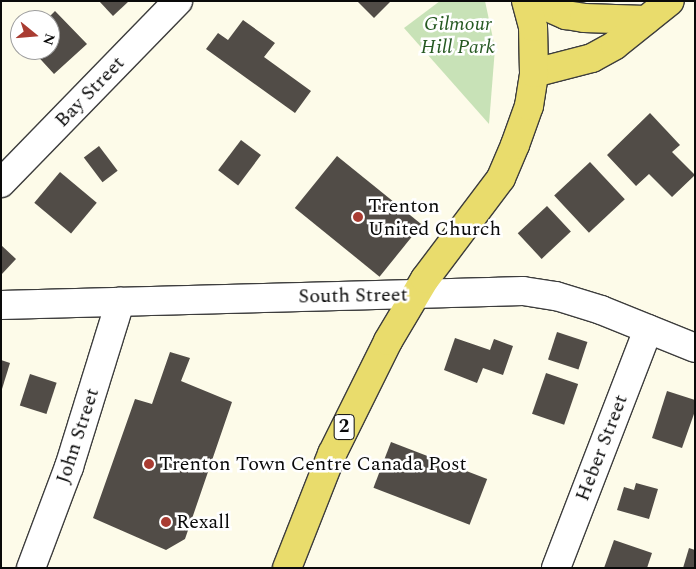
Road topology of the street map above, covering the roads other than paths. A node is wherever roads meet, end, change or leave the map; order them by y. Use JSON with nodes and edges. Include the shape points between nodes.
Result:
{"nodes":[{"id":1,"x":178,"y":1,"type":"edge"},
{"id":2,"x":526,"y":1,"type":"edge"},
{"id":3,"x":534,"y":1,"type":"edge"},
{"id":4,"x":670,"y":1,"type":"edge"},
{"id":5,"x":646,"y":20,"type":"junction"},
{"id":6,"x":534,"y":73,"type":"junction"},
{"id":7,"x":1,"y":183,"type":"edge"},
{"id":8,"x":416,"y":294,"type":"junction"},
{"id":9,"x":120,"y":302,"type":"junction"},
{"id":10,"x":1,"y":305,"type":"edge"},
{"id":11,"x":648,"y":329,"type":"junction"},
{"id":12,"x":695,"y":348,"type":"edge"},
{"id":13,"x":31,"y":568,"type":"edge"},
{"id":14,"x":288,"y":568,"type":"edge"},
{"id":15,"x":556,"y":568,"type":"edge"}],
"edges":[{"from":1,"to":7,"type":"street","name":"Bay Street"},
{"from":2,"to":6,"type":"main road","via":[[533,27]]},
{"from":3,"to":5,"type":"main road","via":[[566,15]]},
{"from":4,"to":5,"type":"main road"},
{"from":5,"to":6,"type":"main road","via":[[615,45],[592,58]]},
{"from":6,"to":8,"type":"main road","number":"2","via":[[529,106],[501,178]]},
{"from":8,"to":9,"type":"street","name":"South Street"},
{"from":8,"to":11,"type":"street","name":"South Street","via":[[523,291],[601,310]]},
{"from":8,"to":14,"type":"main road","number":"2","via":[[388,341],[335,446]]},
{"from":9,"to":10,"type":"street","name":"South Street"},
{"from":9,"to":13,"type":"street","name":"John Street","via":[[69,467]]},
{"from":11,"to":12,"type":"street","name":"South Street"},
{"from":11,"to":15,"type":"street","name":"Heber Street"}]}
